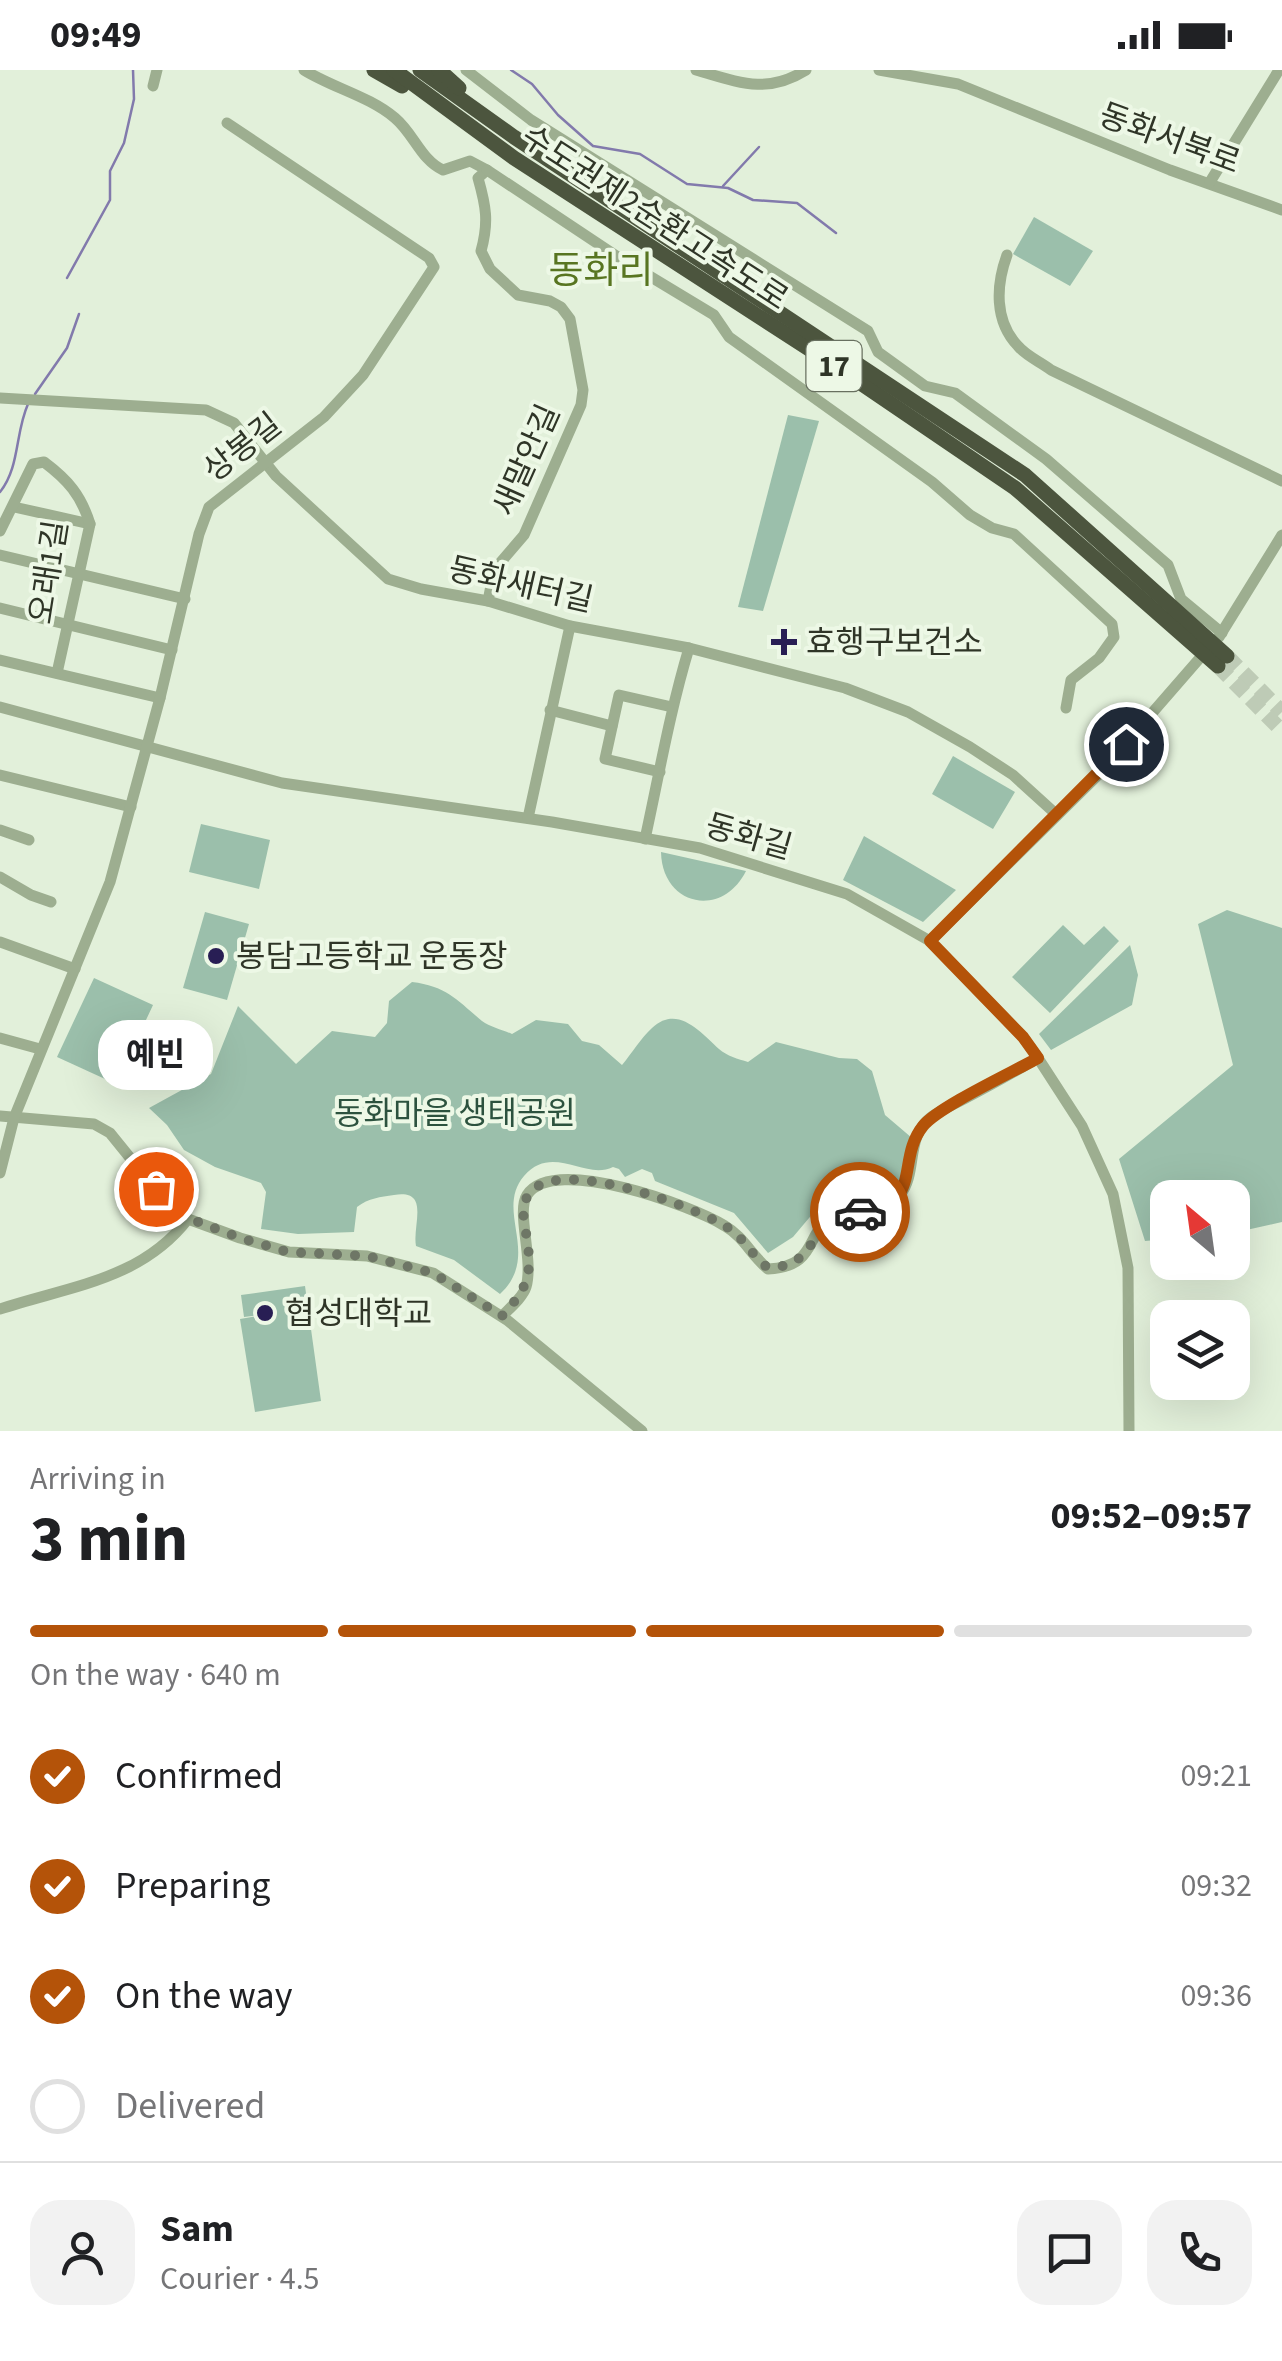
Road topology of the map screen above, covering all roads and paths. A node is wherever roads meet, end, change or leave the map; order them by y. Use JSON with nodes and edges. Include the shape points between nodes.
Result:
{"nodes":[{"id":1,"x":157,"y":70,"type":"edge"},
{"id":2,"x":304,"y":70,"type":"edge"},
{"id":3,"x":374,"y":70,"type":"edge"},
{"id":4,"x":394,"y":70,"type":"edge"},
{"id":5,"x":420,"y":70,"type":"edge"},
{"id":6,"x":439,"y":70,"type":"edge"},
{"id":7,"x":466,"y":70,"type":"edge"},
{"id":8,"x":696,"y":70,"type":"edge"},
{"id":9,"x":806,"y":70,"type":"edge"},
{"id":10,"x":879,"y":70,"type":"edge"},
{"id":11,"x":1278,"y":70,"type":"edge"},
{"id":12,"x":929,"y":75,"type":"edge"},
{"id":13,"x":153,"y":86,"type":"dead end"},
{"id":14,"x":458,"y":118,"type":"junction"},
{"id":15,"x":227,"y":123,"type":"dead end"},
{"id":16,"x":514,"y":137,"type":"junction"},
{"id":17,"x":487,"y":170,"type":"junction"},
{"id":18,"x":1210,"y":182,"type":"junction"},
{"id":19,"x":1282,"y":210,"type":"edge"},
{"id":20,"x":1007,"y":254,"type":"dead end"},
{"id":21,"x":0,"y":398,"type":"edge"},
{"id":22,"x":266,"y":464,"type":"junction"},
{"id":23,"x":1282,"y":481,"type":"edge"},
{"id":24,"x":14,"y":507,"type":"junction"},
{"id":25,"x":90,"y":524,"type":"junction"},
{"id":26,"x":0,"y":531,"type":"edge"},
{"id":27,"x":1282,"y":535,"type":"edge"},
{"id":28,"x":0,"y":555,"type":"edge"},
{"id":29,"x":81,"y":574,"type":"junction"},
{"id":30,"x":185,"y":599,"type":"junction"},
{"id":31,"x":488,"y":602,"type":"junction"},
{"id":32,"x":0,"y":608,"type":"edge"},
{"id":33,"x":68,"y":626,"type":"junction"},
{"id":34,"x":570,"y":626,"type":"junction"},
{"id":35,"x":1222,"y":632,"type":"junction"},
{"id":36,"x":1194,"y":635,"type":"junction"},
{"id":37,"x":690,"y":648,"type":"junction"},
{"id":38,"x":172,"y":650,"type":"junction"},
{"id":39,"x":0,"y":660,"type":"edge"},
{"id":40,"x":1223,"y":661,"type":"tunnel mouth"},
{"id":41,"x":57,"y":674,"type":"junction"},
{"id":42,"x":160,"y":698,"type":"junction"},
{"id":43,"x":0,"y":707,"type":"edge"},
{"id":44,"x":672,"y":707,"type":"junction"},
{"id":45,"x":1066,"y":708,"type":"dead end"},
{"id":46,"x":550,"y":710,"type":"junction"},
{"id":47,"x":612,"y":726,"type":"junction"},
{"id":48,"x":148,"y":746,"type":"junction"},
{"id":49,"x":660,"y":772,"type":"junction"},
{"id":50,"x":0,"y":774,"type":"edge"},
{"id":51,"x":131,"y":807,"type":"junction"},
{"id":52,"x":1057,"y":815,"type":"junction"},
{"id":53,"x":528,"y":818,"type":"junction"},
{"id":54,"x":0,"y":830,"type":"edge"},
{"id":55,"x":644,"y":838,"type":"junction"},
{"id":56,"x":29,"y":840,"type":"dead end"},
{"id":57,"x":0,"y":878,"type":"edge"},
{"id":58,"x":51,"y":902,"type":"dead end"},
{"id":59,"x":930,"y":941,"type":"junction"},
{"id":60,"x":0,"y":942,"type":"edge"},
{"id":61,"x":75,"y":969,"type":"junction"},
{"id":62,"x":0,"y":1038,"type":"edge"},
{"id":63,"x":40,"y":1049,"type":"junction"},
{"id":64,"x":1038,"y":1058,"type":"junction"},
{"id":65,"x":0,"y":1116,"type":"edge"},
{"id":66,"x":14,"y":1118,"type":"junction"},
{"id":67,"x":0,"y":1173,"type":"edge"},
{"id":68,"x":188,"y":1218,"type":"junction"},
{"id":69,"x":1,"y":1308,"type":"edge"},
{"id":70,"x":502,"y":1316,"type":"junction"},
{"id":71,"x":642,"y":1431,"type":"edge"},
{"id":72,"x":1129,"y":1431,"type":"edge"}],
"edges":[{"from":1,"to":13,"type":"street"},
{"from":2,"to":17,"type":"street","via":[[398,120],[431,164],[443,170],[470,161]]},
{"from":3,"to":14,"type":"highway"},
{"from":4,"to":14,"type":"highway","name":"수도권제2순환고속도로","number":"17"},
{"from":5,"to":16,"type":"highway","name":"수도권제2순환고속도로","number":"17"},
{"from":6,"to":16,"type":"highway"},
{"from":7,"to":35,"type":"street","via":[[530,120],[868,332],[878,352],[925,386],[955,393],[1030,448],[1168,565],[1180,598]]},
{"from":8,"to":9,"type":"street","via":[[746,84],[780,84]]},
{"from":10,"to":12,"type":"street","name":"동화서북로"},
{"from":11,"to":18,"type":"street"},
{"from":12,"to":18,"type":"street","name":"동화서북로"},
{"from":14,"to":36,"type":"highway","name":"수도권제2순환고속도로","number":"17","via":[[1015,488]]},
{"from":15,"to":22,"type":"street","name":"상봉길","via":[[434,267],[363,375]]},
{"from":16,"to":36,"type":"highway","name":"수도권제2순환고속도로","number":"17","via":[[1025,475]]},
{"from":17,"to":31,"type":"street","name":"새말안길","via":[[478,178],[488,224],[480,250],[518,295],[550,301],[570,318],[583,390],[524,535],[494,570]]},
{"from":17,"to":45,"type":"street","via":[[714,315],[728,337],[970,515],[1035,550],[1112,624],[1107,648],[1071,680]]},
{"from":18,"to":19,"type":"street","name":"동화서북로"},
{"from":20,"to":23,"type":"street","via":[[998,294],[1001,318],[1018,346],[1051,370]]},
{"from":21,"to":22,"type":"street","name":"동화새터길","via":[[206,410],[234,423]]},
{"from":22,"to":30,"type":"street","name":"상봉길","via":[[209,507]]},
{"from":22,"to":31,"type":"street","name":"동화새터길","via":[[388,579]]},
{"from":24,"to":25,"type":"street"},
{"from":24,"to":25,"type":"street","name":"오래1길","via":[[33,464],[44,462],[69,480]]},
{"from":24,"to":26,"type":"street","name":"오래1길"},
{"from":25,"to":29,"type":"street","name":"오래1길"},
{"from":27,"to":35,"type":"street"},
{"from":28,"to":29,"type":"street"},
{"from":29,"to":30,"type":"street"},
{"from":29,"to":33,"type":"street","name":"오래1길"},
{"from":30,"to":38,"type":"street","name":"상봉길"},
{"from":31,"to":34,"type":"street","name":"동화새터길"},
{"from":32,"to":33,"type":"street"},
{"from":33,"to":38,"type":"street"},
{"from":33,"to":41,"type":"street","name":"오래1길"},
{"from":34,"to":37,"type":"street","name":"동화새터길"},
{"from":34,"to":46,"type":"street"},
{"from":35,"to":52,"type":"street"},
{"from":36,"to":40,"type":"highway","name":"수도권제2순환고속도로","number":"17"},
{"from":37,"to":44,"type":"street"},
{"from":37,"to":52,"type":"street","name":"동화새터길","via":[[846,688],[908,712],[1013,775]]},
{"from":38,"to":42,"type":"street","name":"상봉길"},
{"from":39,"to":41,"type":"street"},
{"from":41,"to":42,"type":"street"},
{"from":42,"to":48,"type":"street","name":"상봉길"},
{"from":43,"to":48,"type":"street","name":"동화길"},
{"from":44,"to":47,"type":"street","via":[[619,696]]},
{"from":44,"to":49,"type":"street"},
{"from":46,"to":47,"type":"street"},
{"from":46,"to":53,"type":"street"},
{"from":47,"to":49,"type":"street","via":[[605,760]]},
{"from":48,"to":51,"type":"street","name":"상봉길"},
{"from":48,"to":53,"type":"street","name":"동화길","via":[[311,789]]},
{"from":49,"to":55,"type":"street"},
{"from":50,"to":51,"type":"street"},
{"from":51,"to":61,"type":"street","name":"상봉길"},
{"from":52,"to":59,"type":"street"},
{"from":53,"to":55,"type":"street","name":"동화길"},
{"from":54,"to":56,"type":"street"},
{"from":55,"to":59,"type":"street","name":"동화길","via":[[700,848],[847,894]]},
{"from":57,"to":58,"type":"street"},
{"from":59,"to":64,"type":"street","name":"동화길"},
{"from":60,"to":61,"type":"street"},
{"from":61,"to":63,"type":"street","name":"상봉길"},
{"from":62,"to":63,"type":"street"},
{"from":63,"to":66,"type":"street","name":"상봉길"},
{"from":64,"to":70,"type":"street","via":[[930,1118],[913,1143],[902,1193],[884,1208],[839,1212],[789,1268],[768,1268],[744,1238],[722,1224],[652,1195],[589,1182],[552,1180],[534,1187],[523,1207],[530,1252],[526,1290]]},
{"from":64,"to":72,"type":"street","name":"동화길","via":[[1082,1126],[1113,1194],[1128,1268]]},
{"from":65,"to":66,"type":"street"},
{"from":66,"to":67,"type":"street","name":"상봉길"},
{"from":66,"to":68,"type":"street","via":[[94,1124],[110,1133],[161,1196]]},
{"from":68,"to":69,"type":"street","via":[[172,1240],[125,1271]]},
{"from":68,"to":70,"type":"street","via":[[288,1252],[367,1256],[433,1273]]},
{"from":70,"to":71,"type":"street"}]}
